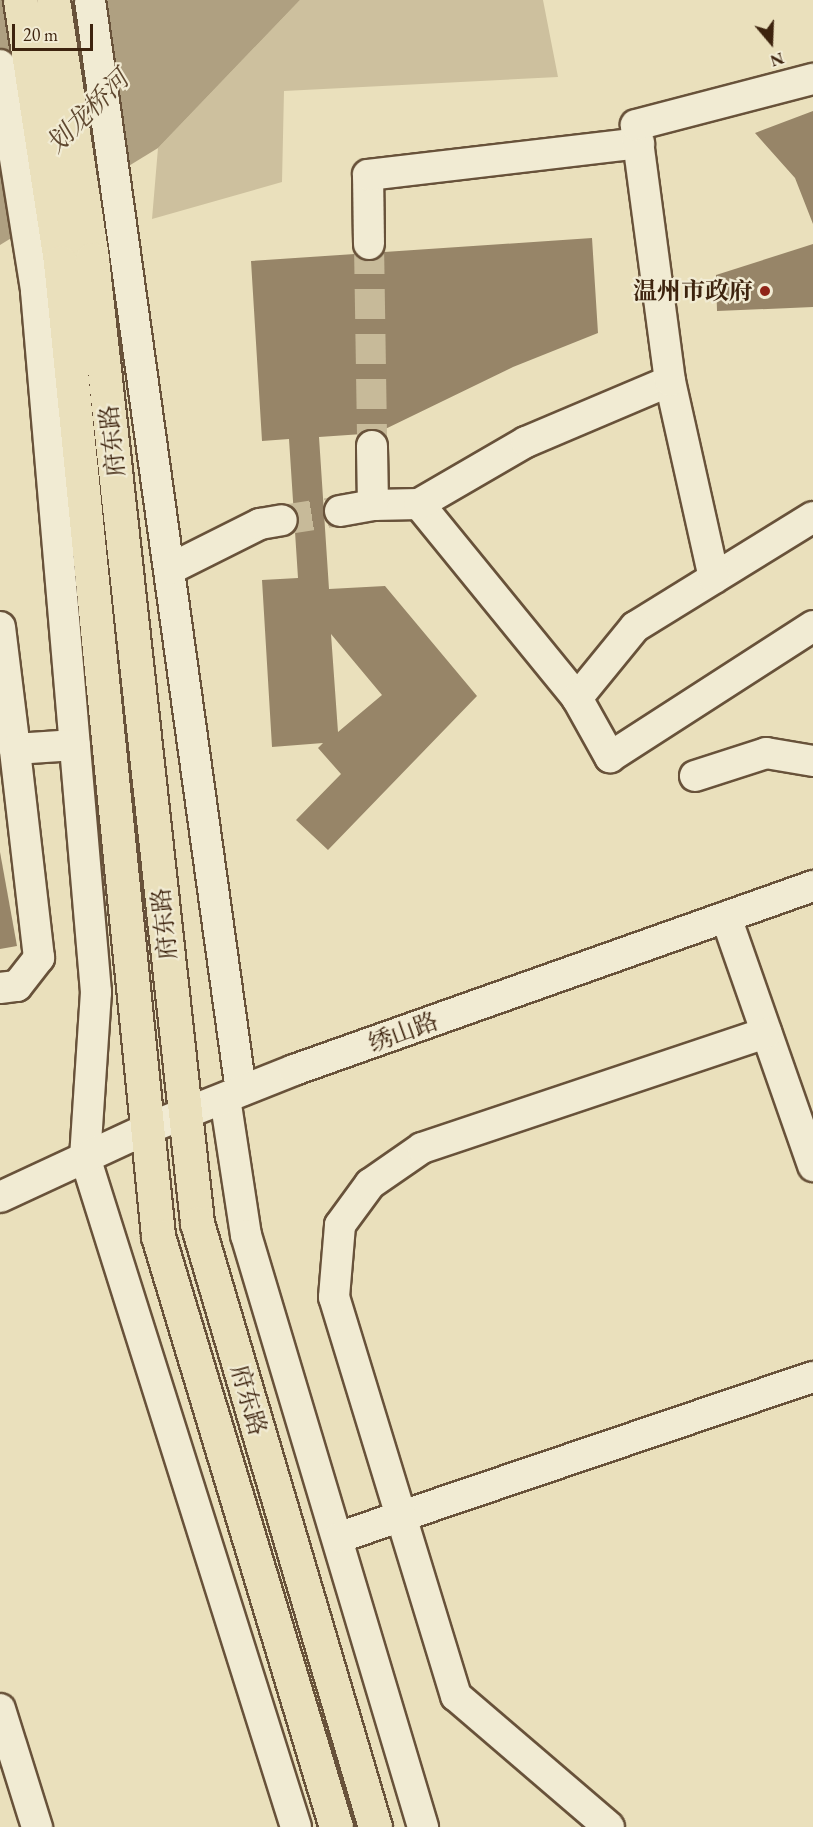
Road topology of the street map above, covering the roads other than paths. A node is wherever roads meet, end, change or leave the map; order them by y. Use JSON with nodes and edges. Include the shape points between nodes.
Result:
{"nodes":[{"id":1,"x":20,"y":0,"type":"edge"},
{"id":2,"x":53,"y":0,"type":"edge"},
{"id":3,"x":90,"y":0,"type":"edge"},
{"id":4,"x":0,"y":65,"type":"edge"},
{"id":5,"x":813,"y":79,"type":"edge"},
{"id":6,"x":639,"y":143,"type":"junction"},
{"id":7,"x":369,"y":244,"type":"tunnel mouth"},
{"id":8,"x":62,"y":265,"type":"junction"},
{"id":9,"x":670,"y":381,"type":"junction"},
{"id":10,"x":372,"y":446,"type":"tunnel mouth"},
{"id":11,"x":419,"y":504,"type":"junction"},
{"id":12,"x":373,"y":505,"type":"junction"},
{"id":13,"x":340,"y":511,"type":"tunnel mouth"},
{"id":14,"x":813,"y":517,"type":"edge"},
{"id":15,"x":282,"y":520,"type":"tunnel mouth"},
{"id":16,"x":170,"y":569,"type":"junction"},
{"id":17,"x":93,"y":574,"type":"junction"},
{"id":18,"x":714,"y":578,"type":"junction"},
{"id":19,"x":63,"y":604,"type":"junction"},
{"id":20,"x":813,"y":626,"type":"edge"},
{"id":21,"x":0,"y":627,"type":"edge"},
{"id":22,"x":577,"y":698,"type":"junction"},
{"id":23,"x":5,"y":708,"type":"edge"},
{"id":24,"x":75,"y":745,"type":"junction"},
{"id":25,"x":15,"y":749,"type":"junction"},
{"id":26,"x":813,"y":761,"type":"edge"},
{"id":27,"x":695,"y":776,"type":"dead end"},
{"id":28,"x":813,"y":886,"type":"edge"},
{"id":29,"x":726,"y":917,"type":"junction"},
{"id":30,"x":0,"y":988,"type":"edge"},
{"id":31,"x":766,"y":1033,"type":"junction"},
{"id":32,"x":233,"y":1094,"type":"junction"},
{"id":33,"x":184,"y":1113,"type":"junction"},
{"id":34,"x":151,"y":1127,"type":"junction"},
{"id":35,"x":85,"y":1157,"type":"junction"},
{"id":36,"x":813,"y":1167,"type":"edge"},
{"id":37,"x":0,"y":1197,"type":"edge"},
{"id":38,"x":813,"y":1377,"type":"edge"},
{"id":39,"x":401,"y":1515,"type":"junction"},
{"id":40,"x":340,"y":1537,"type":"junction"},
{"id":41,"x":0,"y":1709,"type":"edge"},
{"id":42,"x":37,"y":1827,"type":"edge"},
{"id":43,"x":296,"y":1827,"type":"edge"},
{"id":44,"x":336,"y":1827,"type":"edge"},
{"id":45,"x":375,"y":1827,"type":"edge"},
{"id":46,"x":423,"y":1827,"type":"edge"},
{"id":47,"x":609,"y":1827,"type":"edge"}],
"edges":[{"from":1,"to":8,"type":"main road","name":"府东路"},
{"from":2,"to":8,"type":"main road","name":"府东路"},
{"from":3,"to":16,"type":"street"},
{"from":4,"to":8,"type":"street"},
{"from":5,"to":6,"type":"street","via":[[636,125]]},
{"from":6,"to":7,"type":"street","via":[[368,175]]},
{"from":6,"to":9,"type":"street"},
{"from":8,"to":17,"type":"main road","name":"府东路"},
{"from":8,"to":19,"type":"street"},
{"from":8,"to":33,"type":"main road","name":"府东路"},
{"from":9,"to":11,"type":"street","via":[[526,442]]},
{"from":9,"to":18,"type":"street"},
{"from":10,"to":12,"type":"street"},
{"from":11,"to":12,"type":"street"},
{"from":11,"to":22,"type":"street"},
{"from":12,"to":13,"type":"street"},
{"from":14,"to":18,"type":"street"},
{"from":15,"to":16,"type":"street","via":[[261,524]]},
{"from":16,"to":32,"type":"street"},
{"from":17,"to":19,"type":"street"},
{"from":17,"to":34,"type":"main road","name":"府东路"},
{"from":18,"to":22,"type":"street","via":[[635,627]]},
{"from":19,"to":24,"type":"street"},
{"from":20,"to":22,"type":"street","via":[[610,757]]},
{"from":21,"to":23,"type":"street"},
{"from":23,"to":25,"type":"street"},
{"from":24,"to":25,"type":"street"},
{"from":24,"to":35,"type":"street","via":[[96,992]]},
{"from":25,"to":30,"type":"street","via":[[39,958],[17,986]]},
{"from":26,"to":27,"type":"street","via":[[766,753]]},
{"from":28,"to":29,"type":"street","name":"绣山路"},
{"from":29,"to":31,"type":"street"},
{"from":29,"to":32,"type":"street","name":"绣山路"},
{"from":31,"to":36,"type":"street"},
{"from":31,"to":39,"type":"street","via":[[422,1148],[370,1184],[340,1225],[334,1297]]},
{"from":32,"to":33,"type":"street","name":"绣山路"},
{"from":32,"to":40,"type":"street","via":[[246,1235]]},
{"from":33,"to":34,"type":"street","name":"绣山路"},
{"from":33,"to":45,"type":"main road","name":"府东路","via":[[197,1223]]},
{"from":34,"to":35,"type":"street","name":"绣山路"},
{"from":34,"to":44,"type":"main road","name":"府东路","via":[[158,1236]]},
{"from":35,"to":37,"type":"street","name":"绣山路"},
{"from":35,"to":43,"type":"street"},
{"from":38,"to":39,"type":"street"},
{"from":39,"to":40,"type":"street"},
{"from":39,"to":47,"type":"street","via":[[456,1696]]},
{"from":40,"to":46,"type":"street","via":[[341,1564]]},
{"from":41,"to":42,"type":"street"}]}
